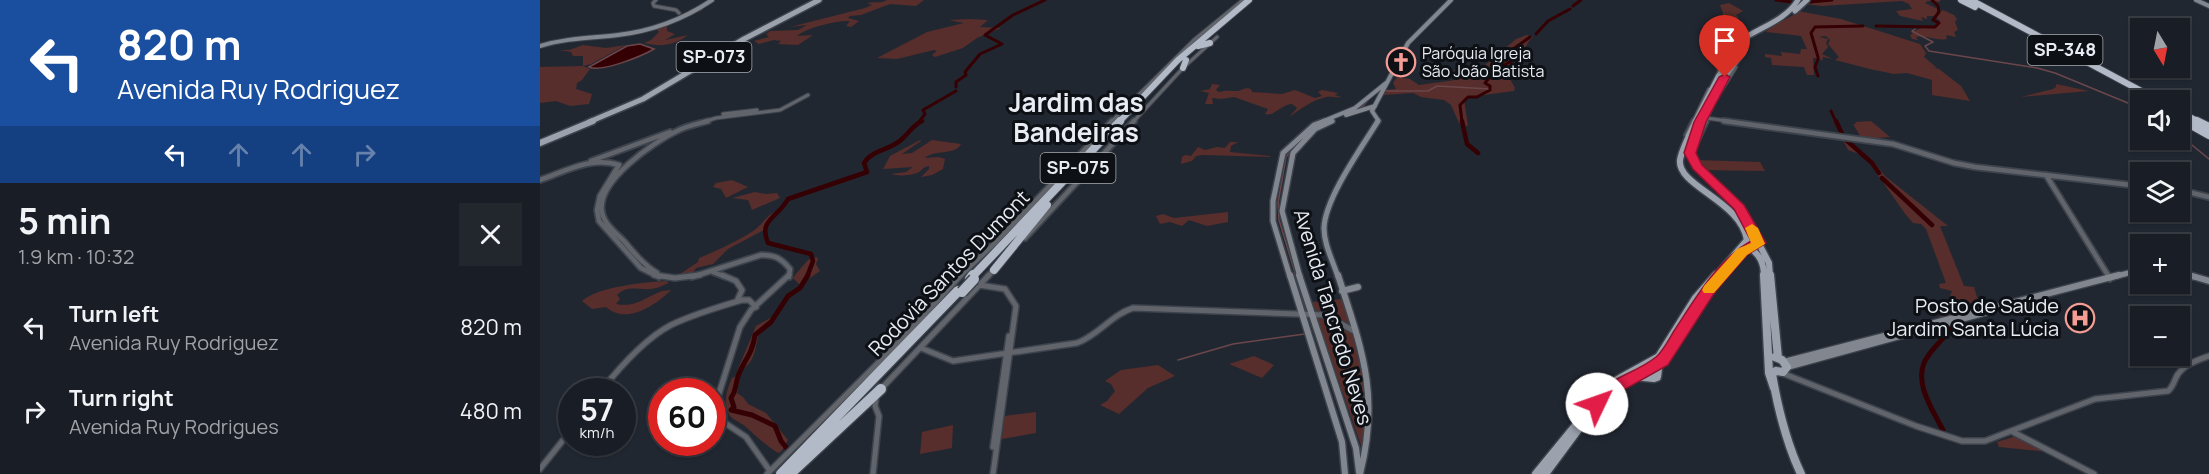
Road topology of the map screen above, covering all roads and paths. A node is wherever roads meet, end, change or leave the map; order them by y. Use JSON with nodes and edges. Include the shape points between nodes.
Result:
{"nodes":[{"id":1,"x":658,"y":0,"type":"edge"},
{"id":2,"x":710,"y":0,"type":"edge"},
{"id":3,"x":816,"y":0,"type":"edge"},
{"id":4,"x":1244,"y":0,"type":"edge"},
{"id":5,"x":1250,"y":0,"type":"edge"},
{"id":6,"x":1451,"y":0,"type":"edge"},
{"id":7,"x":1961,"y":0,"type":"edge"},
{"id":8,"x":1971,"y":0,"type":"edge"},
{"id":9,"x":2196,"y":0,"type":"edge"},
{"id":10,"x":1800,"y":1,"type":"edge"},
{"id":11,"x":2209,"y":6,"type":"edge"},
{"id":12,"x":686,"y":12,"type":"junction"},
{"id":13,"x":1214,"y":28,"type":"junction"},
{"id":14,"x":1217,"y":37,"type":"joint"},
{"id":15,"x":1210,"y":43,"type":"junction"},
{"id":16,"x":540,"y":46,"type":"edge"},
{"id":17,"x":1198,"y":46,"type":"junction"},
{"id":18,"x":1734,"y":58,"type":"junction"},
{"id":19,"x":1182,"y":63,"type":"junction"},
{"id":20,"x":1169,"y":64,"type":"junction"},
{"id":21,"x":1733,"y":65,"type":"junction"},
{"id":22,"x":1721,"y":69,"type":"junction"},
{"id":23,"x":1162,"y":71,"type":"junction"},
{"id":24,"x":1159,"y":79,"type":"junction"},
{"id":25,"x":1387,"y":82,"type":"junction"},
{"id":26,"x":2139,"y":90,"type":"edge"},
{"id":27,"x":2130,"y":91,"type":"edge"},
{"id":28,"x":806,"y":95,"type":"dead end"},
{"id":29,"x":1372,"y":107,"type":"junction"},
{"id":30,"x":724,"y":115,"type":"junction"},
{"id":31,"x":2190,"y":117,"type":"edge"},
{"id":32,"x":2190,"y":124,"type":"edge"},
{"id":33,"x":1697,"y":126,"type":"junction"},
{"id":34,"x":2209,"y":127,"type":"edge"},
{"id":35,"x":2209,"y":135,"type":"edge"},
{"id":36,"x":648,"y":140,"type":"junction"},
{"id":37,"x":540,"y":143,"type":"edge"},
{"id":38,"x":657,"y":143,"type":"junction"},
{"id":39,"x":611,"y":154,"type":"junction"},
{"id":40,"x":1692,"y":158,"type":"joint"},
{"id":41,"x":1084,"y":159,"type":"junction"},
{"id":42,"x":633,"y":160,"type":"junction"},
{"id":43,"x":604,"y":162,"type":"junction"},
{"id":44,"x":615,"y":163,"type":"junction"},
{"id":45,"x":2046,"y":175,"type":"junction"},
{"id":46,"x":540,"y":180,"type":"edge"},
{"id":47,"x":2130,"y":185,"type":"edge"},
{"id":48,"x":2190,"y":192,"type":"edge"},
{"id":49,"x":1054,"y":194,"type":"junction"},
{"id":50,"x":2209,"y":197,"type":"edge"},
{"id":51,"x":1037,"y":200,"type":"junction"},
{"id":52,"x":1720,"y":202,"type":"junction"},
{"id":53,"x":1735,"y":202,"type":"junction"},
{"id":54,"x":1745,"y":215,"type":"junction"},
{"id":55,"x":1753,"y":220,"type":"dead end"},
{"id":56,"x":1757,"y":240,"type":"junction"},
{"id":57,"x":1747,"y":245,"type":"junction"},
{"id":58,"x":994,"y":270,"type":"junction"},
{"id":59,"x":712,"y":272,"type":"junction"},
{"id":60,"x":2130,"y":273,"type":"edge"},
{"id":61,"x":662,"y":276,"type":"junction"},
{"id":62,"x":2190,"y":277,"type":"edge"},
{"id":63,"x":2110,"y":278,"type":"junction"},
{"id":64,"x":2209,"y":282,"type":"edge"},
{"id":65,"x":975,"y":283,"type":"junction"},
{"id":66,"x":2087,"y":284,"type":"junction"},
{"id":67,"x":1356,"y":286,"type":"dead end"},
{"id":68,"x":956,"y":287,"type":"junction"},
{"id":69,"x":1342,"y":290,"type":"junction"},
{"id":70,"x":1769,"y":290,"type":"junction"},
{"id":71,"x":2014,"y":297,"type":"dead end"},
{"id":72,"x":2022,"y":299,"type":"junction"},
{"id":73,"x":737,"y":301,"type":"junction"},
{"id":74,"x":756,"y":307,"type":"junction"},
{"id":75,"x":1307,"y":315,"type":"junction"},
{"id":76,"x":1969,"y":317,"type":"junction"},
{"id":77,"x":1976,"y":322,"type":"dead end"},
{"id":78,"x":1356,"y":332,"type":"junction"},
{"id":79,"x":901,"y":340,"type":"junction"},
{"id":80,"x":921,"y":348,"type":"junction"},
{"id":81,"x":1008,"y":353,"type":"junction"},
{"id":82,"x":2209,"y":356,"type":"edge"},
{"id":83,"x":1776,"y":362,"type":"junction"},
{"id":84,"x":1658,"y":369,"type":"dead end"},
{"id":85,"x":1634,"y":376,"type":"junction"},
{"id":86,"x":611,"y":378,"type":"edge"},
{"id":87,"x":1647,"y":378,"type":"junction"},
{"id":88,"x":1658,"y":387,"type":"dead end"},
{"id":89,"x":881,"y":389,"type":"junction"},
{"id":90,"x":2013,"y":432,"type":"junction"},
{"id":91,"x":558,"y":446,"type":"edge"},
{"id":92,"x":1366,"y":450,"type":"junction"},
{"id":93,"x":802,"y":452,"type":"junction"},
{"id":94,"x":1359,"y":460,"type":"junction"},
{"id":95,"x":540,"y":469,"type":"edge"},
{"id":96,"x":769,"y":473,"type":"edge"},
{"id":97,"x":781,"y":474,"type":"edge"},
{"id":98,"x":788,"y":474,"type":"edge"},
{"id":99,"x":873,"y":474,"type":"edge"},
{"id":100,"x":992,"y":474,"type":"edge"},
{"id":101,"x":1345,"y":474,"type":"edge"},
{"id":102,"x":1359,"y":474,"type":"edge"},
{"id":103,"x":1536,"y":474,"type":"edge"},
{"id":104,"x":1545,"y":474,"type":"edge"},
{"id":105,"x":1801,"y":474,"type":"edge"},
{"id":106,"x":2094,"y":474,"type":"edge"}],
"edges":[{"from":1,"to":12,"type":"street","via":[[654,6]]},
{"from":2,"to":12,"type":"main road"},
{"from":3,"to":37,"type":"main road","number":"SP-073","via":[[630,106]]},
{"from":4,"to":13,"type":"street","via":[[1217,20]]},
{"from":5,"to":13,"type":"highway","name":"Rodovia Santos Dumont","number":"SP-075"},
{"from":5,"to":19,"type":"highway","name":"Rodovia Santos Dumont","number":"SP-075"},
{"from":6,"to":25,"type":"main road","via":[[1403,49]]},
{"from":7,"to":27,"type":"highway","number":"SP-348"},
{"from":8,"to":26,"type":"highway","number":"SP-348"},
{"from":9,"to":11,"type":"main road"},
{"from":10,"to":18,"type":"main road","via":[[1784,16],[1741,40]]},
{"from":10,"to":21,"type":"main road","via":[[1789,17],[1744,41],[1743,54]]},
{"from":12,"to":16,"type":"main road","via":[[628,32],[560,39]]},
{"from":13,"to":14,"type":"highway"},
{"from":13,"to":17,"type":"highway","name":"Rodovia Santos Dumont","number":"SP-075"},
{"from":13,"to":20,"type":"street"},
{"from":14,"to":15,"type":"street"},
{"from":15,"to":17,"type":"highway"},
{"from":15,"to":19,"type":"street"},
{"from":17,"to":19,"type":"highway","name":"Rodovia Santos Dumont","number":"SP-075"},
{"from":18,"to":21,"type":"main road"},
{"from":18,"to":22,"type":"street","via":[[1727,59]]},
{"from":19,"to":20,"type":"highway"},
{"from":19,"to":24,"type":"highway","name":"Rodovia Santos Dumont","number":"SP-075"},
{"from":19,"to":49,"type":"highway","name":"Rodovia Santos Dumont","number":"SP-075"},
{"from":19,"to":58,"type":"street"},
{"from":20,"to":23,"type":"street"},
{"from":21,"to":22,"type":"main road"},
{"from":21,"to":33,"type":"street"},
{"from":21,"to":33,"type":"main road","via":[[1719,76]]},
{"from":22,"to":33,"type":"street"},
{"from":23,"to":24,"type":"highway"},
{"from":23,"to":51,"type":"street"},
{"from":24,"to":41,"type":"highway","name":"Rodovia Santos Dumont","number":"SP-075"},
{"from":25,"to":29,"type":"main road"},
{"from":25,"to":75,"type":"main road","via":[[1355,108],[1314,125],[1287,149],[1280,161],[1272,218]]},
{"from":28,"to":30,"type":"street","via":[[780,110]]},
{"from":29,"to":69,"type":"main road","via":[[1378,120],[1331,203],[1325,221],[1326,239]]},
{"from":29,"to":75,"type":"main road","name":"Avenida Tancredo Neves","via":[[1317,128],[1292,154],[1282,211]]},
{"from":30,"to":36,"type":"street"},
{"from":30,"to":38,"type":"street","via":[[694,124]]},
{"from":31,"to":34,"type":"highway"},
{"from":32,"to":35,"type":"highway"},
{"from":33,"to":40,"type":"main road","via":[[1690,150]]},
{"from":33,"to":45,"type":"street","via":[[1886,143],[1958,164]]},
{"from":33,"to":52,"type":"main road","via":[[1681,159],[1682,169]]},
{"from":36,"to":38,"type":"street"},
{"from":36,"to":39,"type":"street"},
{"from":38,"to":42,"type":"street"},
{"from":39,"to":43,"type":"street"},
{"from":39,"to":46,"type":"street"},
{"from":40,"to":53,"type":"main road"},
{"from":41,"to":51,"type":"highway"},
{"from":41,"to":65,"type":"highway","name":"Rodovia Santos Dumont","number":"SP-075"},
{"from":42,"to":44,"type":"street"},
{"from":42,"to":61,"type":"street","via":[[607,189],[603,216],[608,227],[647,267]]},
{"from":43,"to":44,"type":"street"},
{"from":43,"to":46,"type":"street"},
{"from":44,"to":61,"type":"street","via":[[620,167],[598,201],[598,217],[609,235],[644,270]]},
{"from":45,"to":47,"type":"street"},
{"from":45,"to":63,"type":"street"},
{"from":48,"to":50,"type":"street"},
{"from":49,"to":58,"type":"highway"},
{"from":49,"to":65,"type":"highway","name":"Rodovia Santos Dumont","number":"SP-075"},
{"from":51,"to":68,"type":"street"},
{"from":52,"to":53,"type":"main road"},
{"from":52,"to":57,"type":"main road","via":[[1739,218],[1748,235]]},
{"from":53,"to":54,"type":"main road"},
{"from":54,"to":55,"type":"main road"},
{"from":54,"to":56,"type":"main road"},
{"from":56,"to":57,"type":"main road"},
{"from":56,"to":70,"type":"main road","via":[[1769,263]]},
{"from":57,"to":70,"type":"main road","via":[[1757,252]]},
{"from":57,"to":85,"type":"main road","via":[[1701,300],[1666,357]]},
{"from":57,"to":103,"type":"main road","via":[[1696,298],[1659,357],[1601,391]]},
{"from":58,"to":65,"type":"street"},
{"from":59,"to":61,"type":"street","via":[[682,279]]},
{"from":59,"to":73,"type":"street","via":[[736,281],[742,290]]},
{"from":59,"to":74,"type":"street","via":[[752,257],[785,260],[789,277]]},
{"from":60,"to":63,"type":"main road"},
{"from":62,"to":64,"type":"main road"},
{"from":63,"to":66,"type":"main road"},
{"from":65,"to":68,"type":"highway","name":"Rodovia Santos Dumont","number":"SP-075","bridge":true},
{"from":65,"to":80,"type":"street"},
{"from":65,"to":81,"type":"street","via":[[1003,292],[1013,304]]},
{"from":65,"to":81,"type":"street","via":[[1005,290],[1014,302]]},
{"from":66,"to":72,"type":"main road"},
{"from":66,"to":76,"type":"main road","via":[[2032,304]]},
{"from":67,"to":69,"type":"main road"},
{"from":68,"to":79,"type":"street","via":[[924,313]]},
{"from":68,"to":93,"type":"highway","name":"Rodovia Santos Dumont","number":"SP-075"},
{"from":68,"to":98,"type":"highway","name":"Rodovia Santos Dumont","number":"SP-075"},
{"from":69,"to":78,"type":"main road"},
{"from":70,"to":83,"type":"main road"},
{"from":70,"to":83,"type":"main road"},
{"from":71,"to":72,"type":"main road"},
{"from":72,"to":83,"type":"main road"},
{"from":73,"to":74,"type":"street","via":[[749,300]]},
{"from":73,"to":86,"type":"street","via":[[684,319],[656,335]]},
{"from":74,"to":96,"type":"street","via":[[740,327],[715,406],[722,421],[746,437]]},
{"from":75,"to":78,"type":"street","via":[[1328,316]]},
{"from":75,"to":81,"type":"street","via":[[1127,309],[1086,340]]},
{"from":75,"to":94,"type":"main road","name":"Avenida Tancredo Neves"},
{"from":75,"to":101,"type":"main road","via":[[1342,442]]},
{"from":76,"to":77,"type":"main road"},
{"from":76,"to":83,"type":"main road"},
{"from":78,"to":92,"type":"main road","via":[[1371,390]]},
{"from":79,"to":93,"type":"highway"},
{"from":79,"to":96,"type":"street"},
{"from":80,"to":81,"type":"street","via":[[953,361]]},
{"from":80,"to":89,"type":"street"},
{"from":81,"to":100,"type":"street"},
{"from":82,"to":90,"type":"street","via":[[2179,372],[2168,391],[2095,399]]},
{"from":83,"to":90,"type":"street","via":[[1801,378],[1916,426],[1966,441],[1993,440]]},
{"from":83,"to":105,"type":"main road","via":[[1772,374],[1774,388]]},
{"from":84,"to":87,"type":"main road","via":[[1656,378]]},
{"from":85,"to":87,"type":"main road"},
{"from":85,"to":104,"type":"main road","via":[[1602,397]]},
{"from":87,"to":88,"type":"main road"},
{"from":89,"to":98,"type":"highway"},
{"from":89,"to":99,"type":"street","via":[[875,402],[879,423]]},
{"from":90,"to":106,"type":"street"},
{"from":91,"to":95,"type":"street"},
{"from":92,"to":94,"type":"main road"},
{"from":92,"to":102,"type":"main road"},
{"from":93,"to":97,"type":"highway","name":"Rodovia Santos Dumont","number":"SP-075"},
{"from":94,"to":102,"type":"main road","name":"Avenida Tancredo Neves"}]}
